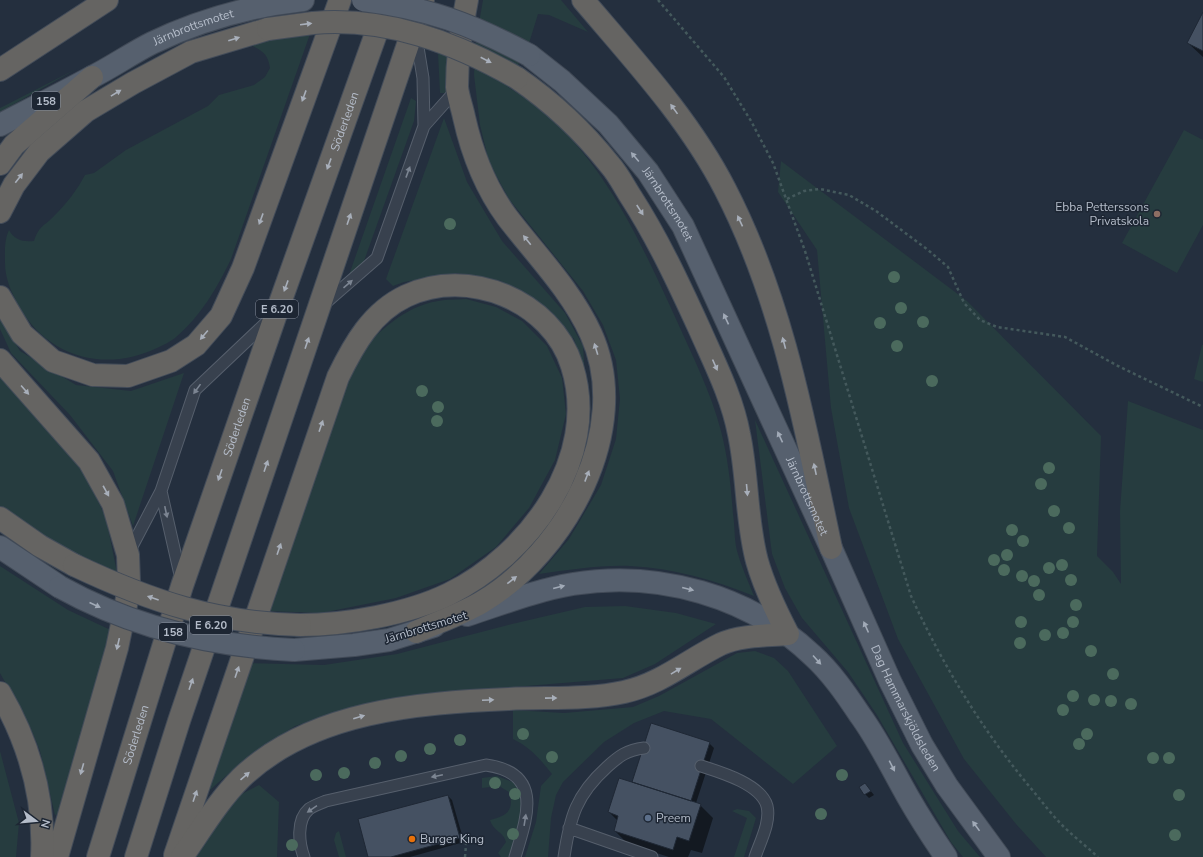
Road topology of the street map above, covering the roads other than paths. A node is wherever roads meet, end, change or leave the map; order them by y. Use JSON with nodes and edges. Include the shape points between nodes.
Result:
{"nodes":[{"id":1,"x":107,"y":0,"type":"edge"},
{"id":2,"x":303,"y":0,"type":"edge"},
{"id":3,"x":340,"y":0,"type":"edge"},
{"id":4,"x":363,"y":0,"type":"edge"},
{"id":5,"x":388,"y":0,"type":"edge"},
{"id":6,"x":423,"y":0,"type":"edge"},
{"id":7,"x":467,"y":0,"type":"edge"},
{"id":8,"x":583,"y":0,"type":"edge"},
{"id":9,"x":414,"y":25,"type":"junction"},
{"id":10,"x":0,"y":70,"type":"edge"},
{"id":11,"x":92,"y":77,"type":"junction"},
{"id":12,"x":457,"y":89,"type":"junction"},
{"id":13,"x":0,"y":124,"type":"edge"},
{"id":14,"x":424,"y":126,"type":"junction"},
{"id":15,"x":0,"y":164,"type":"edge"},
{"id":16,"x":0,"y":212,"type":"edge"},
{"id":17,"x":0,"y":297,"type":"edge"},
{"id":18,"x":318,"y":309,"type":"junction"},
{"id":19,"x":276,"y":314,"type":"junction"},
{"id":20,"x":0,"y":360,"type":"edge"},
{"id":21,"x":161,"y":491,"type":"junction"},
{"id":22,"x":0,"y":518,"type":"edge"},
{"id":23,"x":0,"y":547,"type":"edge"},
{"id":24,"x":831,"y":548,"type":"junction"},
{"id":25,"x":128,"y":554,"type":"junction"},
{"id":26,"x":182,"y":586,"type":"junction"},
{"id":27,"x":416,"y":632,"type":"junction"},
{"id":28,"x":788,"y":634,"type":"junction"},
{"id":29,"x":0,"y":693,"type":"edge"},
{"id":30,"x":644,"y":748,"type":"dead end"},
{"id":31,"x":701,"y":766,"type":"dead end"},
{"id":32,"x":569,"y":828,"type":"junction"},
{"id":33,"x":42,"y":857,"type":"edge"},
{"id":34,"x":57,"y":857,"type":"edge"},
{"id":35,"x":98,"y":857,"type":"edge"},
{"id":36,"x":136,"y":857,"type":"edge"},
{"id":37,"x":174,"y":857,"type":"edge"},
{"id":38,"x":182,"y":857,"type":"edge"},
{"id":39,"x":304,"y":857,"type":"edge"},
{"id":40,"x":515,"y":857,"type":"edge"},
{"id":41,"x":564,"y":857,"type":"edge"},
{"id":42,"x":652,"y":857,"type":"edge"},
{"id":43,"x":756,"y":857,"type":"edge"},
{"id":44,"x":946,"y":857,"type":"edge"},
{"id":45,"x":999,"y":857,"type":"edge"}],
"edges":[{"from":1,"to":10,"type":"highway"},
{"from":2,"to":11,"type":"main road","name":"Järnbrottsmotet","via":[[237,11],[183,29]]},
{"from":3,"to":17,"type":"highway","one_way":true,"via":[[243,268],[220,316],[196,345],[171,361],[128,376],[93,374],[53,361],[22,334]]},
{"from":24,"to":4,"type":"main road","name":"Järnbrottsmotet","one_way":true,"bridge":true,"via":[[683,226],[648,172],[608,124],[529,55],[497,37],[460,21],[415,8]]},
{"from":5,"to":19,"type":"highway","name":"Söderleden","number":"E 6.20","one_way":true},
{"from":6,"to":9,"type":"highway","number":"E 6.20"},
{"from":7,"to":12,"type":"highway","via":[[461,32]]},
{"from":24,"to":8,"type":"highway","one_way":true,"via":[[804,422],[775,311],[754,250],[725,188],[695,138],[661,92]]},
{"from":9,"to":14,"type":"lane","via":[[423,78]]},
{"from":18,"to":9,"type":"highway","number":"E 6.20","one_way":true},
{"from":11,"to":13,"type":"main road","number":"158"},
{"from":11,"to":15,"type":"highway","via":[[14,145]]},
{"from":12,"to":14,"type":"lane"},
{"from":27,"to":12,"type":"highway","one_way":true,"via":[[482,602],[515,578],[541,553],[582,490],[595,456],[603,420],[604,391],[600,363],[592,337],[580,311],[507,216],[482,175],[470,145]]},
{"from":18,"to":14,"type":"lane","one_way":true,"via":[[377,258]]},
{"from":16,"to":28,"type":"highway","one_way":true,"bridge":true,"via":[[14,185],[39,152],[86,110],[191,52],[268,29],[314,23],[355,23],[388,26],[417,33],[487,60],[545,97],[572,122],[611,166],[645,218],[678,280],[725,386],[734,413],[745,469],[751,531],[757,561],[764,583]]},
{"from":36,"to":18,"type":"highway","number":"E 6.20","one_way":true,"via":[[178,721]]},
{"from":19,"to":21,"type":"lane","one_way":true,"via":[[195,390]]},
{"from":19,"to":26,"type":"highway","name":"Söderleden","number":"E 6.20","one_way":true},
{"from":20,"to":25,"type":"highway","one_way":true,"via":[[89,461],[113,504]]},
{"from":21,"to":25,"type":"lane"},
{"from":21,"to":26,"type":"lane","one_way":true},
{"from":37,"to":22,"type":"highway","one_way":true,"bridge":true,"via":[[338,377],[364,330],[386,309],[406,296],[429,288],[453,286],[484,289],[506,295],[529,308],[550,325],[561,340],[572,365],[578,408],[577,432],[570,461],[558,487],[545,510],[521,540],[500,559],[475,579],[449,594],[421,604],[360,620],[300,625],[248,622],[201,613],[118,586],[40,546]]},
{"from":23,"to":27,"type":"main road","name":"Järnbrottsmotet","number":"158","one_way":true,"bridge":true,"via":[[60,587],[108,610],[173,632],[219,643],[294,650],[357,645],[389,640]]},
{"from":45,"to":24,"type":"main road","name":"Dag Hammarskjöldsleden","one_way":true,"via":[[947,786],[922,745],[890,681]]},
{"from":25,"to":34,"type":"highway","one_way":true,"via":[[129,582],[117,648]]},
{"from":26,"to":35,"type":"highway","name":"Söderleden","number":"E 6.20"},
{"from":27,"to":28,"type":"main road","name":"Järnbrottsmotet","one_way":true,"via":[[544,591],[573,584],[605,581],[674,586],[724,599],[752,612]]},
{"from":38,"to":28,"type":"highway","one_way":true,"via":[[218,804],[242,778],[270,755],[329,726],[361,716],[446,701],[568,697],[624,692],[664,678],[722,644],[737,639]]},
{"from":28,"to":44,"type":"main road","one_way":true,"via":[[813,656],[838,684],[861,716]]},
{"from":29,"to":33,"type":"highway","via":[[31,764],[39,797],[43,836]]},
{"from":30,"to":32,"type":"lane","via":[[620,755],[592,781],[580,796]]},
{"from":31,"to":43,"type":"lane","via":[[730,775],[756,790],[763,798],[767,806],[767,817]]},
{"from":32,"to":41,"type":"lane"},
{"from":32,"to":42,"type":"lane"},
{"from":40,"to":39,"type":"lane","one_way":true,"via":[[525,823],[528,798],[521,780],[503,768],[486,765],[326,801],[308,810],[300,826]]}]}
